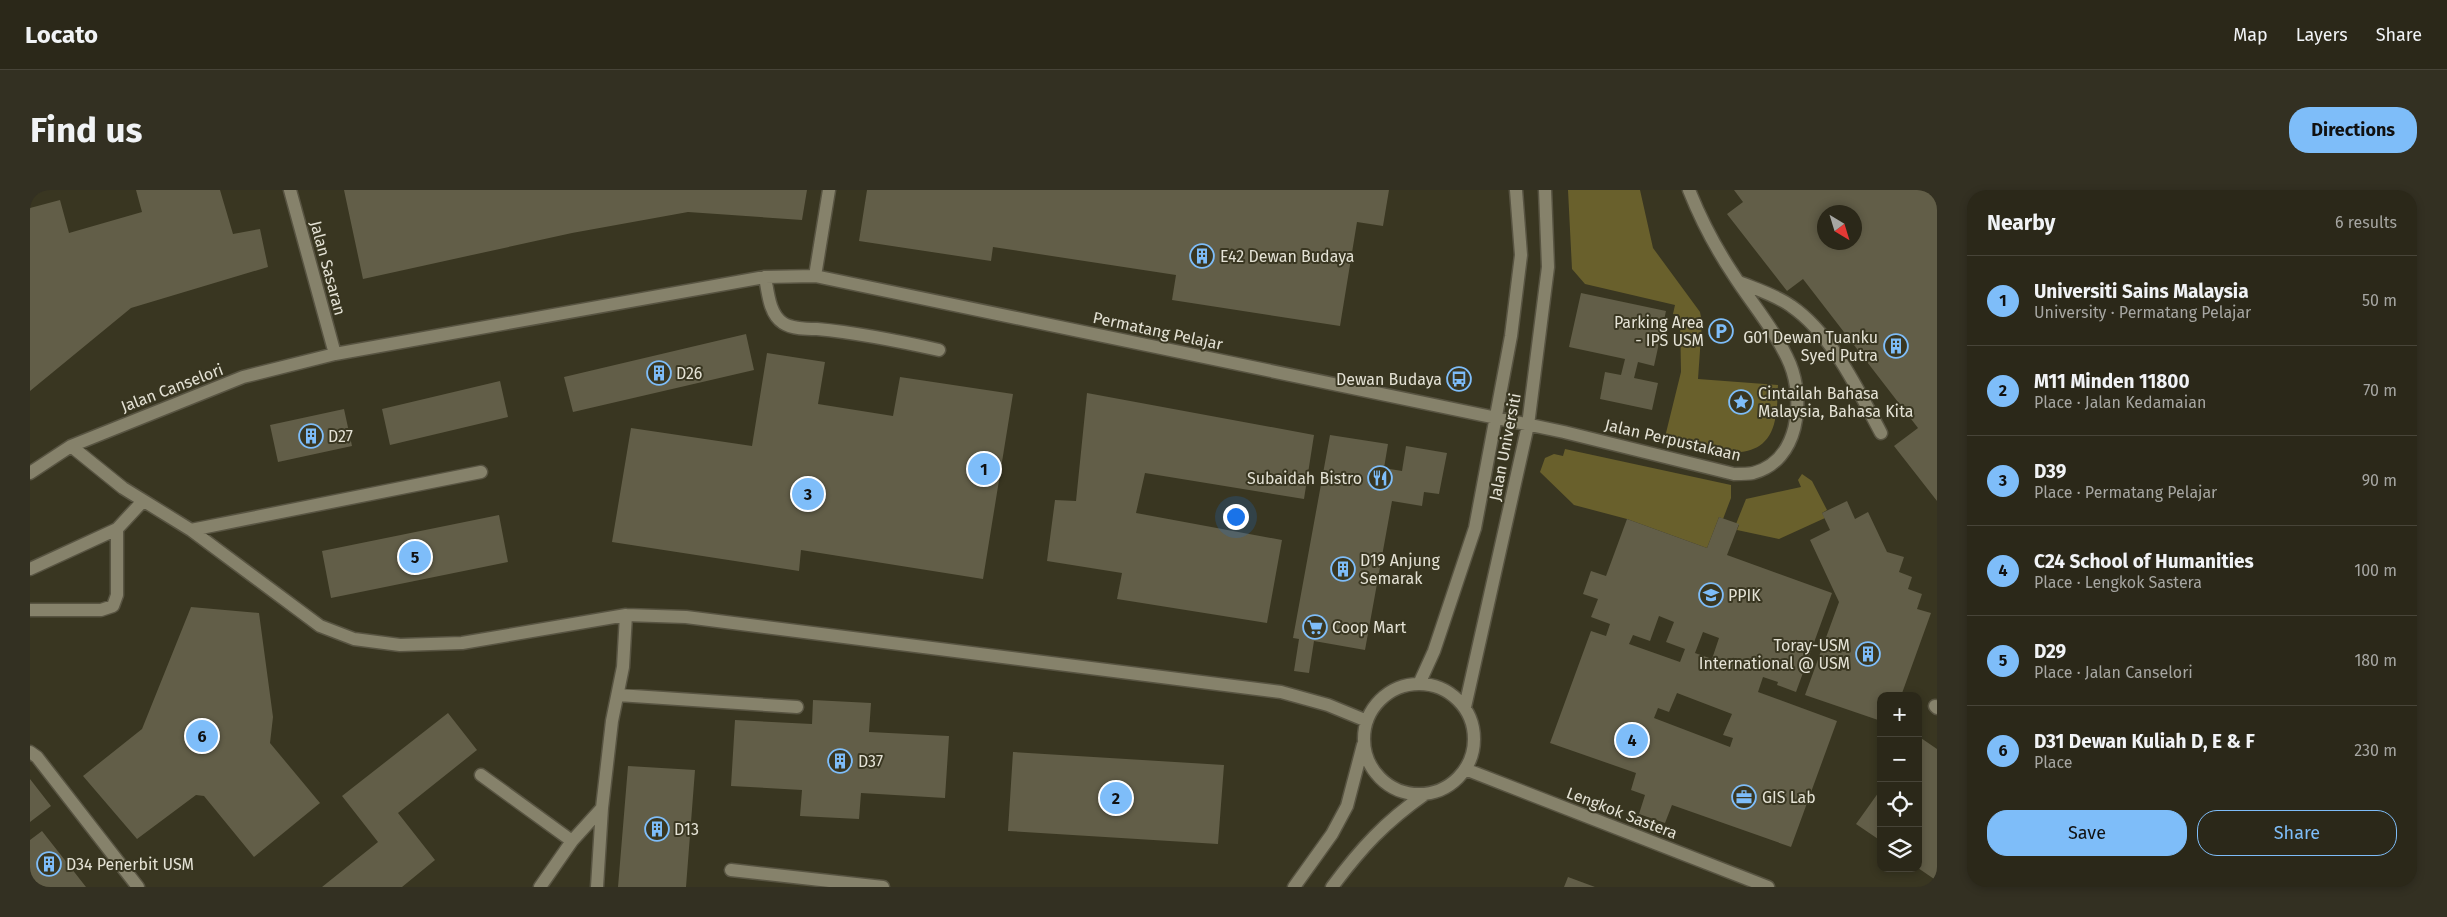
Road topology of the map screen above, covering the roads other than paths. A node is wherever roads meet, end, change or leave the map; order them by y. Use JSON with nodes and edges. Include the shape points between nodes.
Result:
{"nodes":[{"id":1,"x":290,"y":190,"type":"edge"},
{"id":2,"x":829,"y":190,"type":"edge"},
{"id":3,"x":1516,"y":190,"type":"edge"},
{"id":4,"x":1546,"y":190,"type":"edge"},
{"id":5,"x":1689,"y":190,"type":"edge"},
{"id":6,"x":814,"y":276,"type":"junction"},
{"id":7,"x":765,"y":277,"type":"junction"},
{"id":8,"x":1737,"y":281,"type":"junction"},
{"id":9,"x":939,"y":350,"type":"dead end"},
{"id":10,"x":335,"y":354,"type":"junction"},
{"id":11,"x":1496,"y":418,"type":"junction"},
{"id":12,"x":1528,"y":425,"type":"junction"},
{"id":13,"x":1882,"y":433,"type":"dead end"},
{"id":14,"x":71,"y":446,"type":"junction"},
{"id":15,"x":481,"y":472,"type":"dead end"},
{"id":16,"x":30,"y":473,"type":"edge"},
{"id":17,"x":142,"y":502,"type":"junction"},
{"id":18,"x":117,"y":529,"type":"junction"},
{"id":19,"x":192,"y":530,"type":"junction"},
{"id":20,"x":30,"y":569,"type":"edge"},
{"id":21,"x":30,"y":610,"type":"edge"},
{"id":22,"x":626,"y":615,"type":"junction"},
{"id":23,"x":1418,"y":684,"type":"junction"},
{"id":24,"x":618,"y":695,"type":"junction"},
{"id":25,"x":797,"y":707,"type":"dead end"},
{"id":26,"x":1464,"y":707,"type":"junction"},
{"id":27,"x":1367,"y":721,"type":"junction"},
{"id":28,"x":1364,"y":742,"type":"junction"},
{"id":29,"x":30,"y":752,"type":"edge"},
{"id":30,"x":1465,"y":769,"type":"junction"},
{"id":31,"x":481,"y":775,"type":"dead end"},
{"id":32,"x":1425,"y":794,"type":"junction"},
{"id":33,"x":602,"y":808,"type":"junction"},
{"id":34,"x":572,"y":841,"type":"junction"},
{"id":35,"x":731,"y":870,"type":"dead end"},
{"id":36,"x":138,"y":887,"type":"edge"},
{"id":37,"x":540,"y":887,"type":"edge"},
{"id":38,"x":597,"y":887,"type":"edge"},
{"id":39,"x":883,"y":887,"type":"edge"},
{"id":40,"x":1294,"y":887,"type":"edge"},
{"id":41,"x":1332,"y":887,"type":"edge"},
{"id":42,"x":1768,"y":887,"type":"edge"}],
"edges":[{"from":1,"to":10,"type":"street","name":"Jalan Sasaran"},
{"from":2,"to":6,"type":"street"},
{"from":3,"to":11,"type":"street","name":"Jalan Universiti","via":[[1521,255]]},
{"from":4,"to":12,"type":"street","name":"Jalan Universiti","via":[[1548,267]]},
{"from":5,"to":8,"type":"street","name":"Jalan Perpustakaan","via":[[1702,224]]},
{"from":6,"to":7,"type":"street","name":"Permatang Pelajar"},
{"from":6,"to":11,"type":"street","name":"Permatang Pelajar"},
{"from":7,"to":9,"type":"street","via":[[771,305],[784,324],[862,334]]},
{"from":7,"to":10,"type":"street","name":"Jalan Canselori"},
{"from":8,"to":12,"type":"street","name":"Jalan Perpustakaan","via":[[1776,336],[1791,365],[1797,392],[1797,419],[1790,443],[1769,465],[1753,473],[1734,474]]},
{"from":8,"to":13,"type":"street","via":[[1789,304],[1812,323],[1847,370]]},
{"from":10,"to":14,"type":"street","name":"Jalan Canselori","via":[[244,378]]},
{"from":11,"to":12,"type":"street","name":"Jalan Perpustakaan"},
{"from":11,"to":23,"type":"street","name":"Jalan Universiti","via":[[1475,528],[1434,651]]},
{"from":12,"to":26,"type":"street","name":"Jalan Universiti"},
{"from":14,"to":16,"type":"street","name":"Jalan Canselori"},
{"from":14,"to":17,"type":"street"},
{"from":15,"to":19,"type":"street"},
{"from":17,"to":18,"type":"street"},
{"from":17,"to":19,"type":"street"},
{"from":18,"to":20,"type":"street"},
{"from":18,"to":21,"type":"street","via":[[117,596],[113,606],[101,610]]},
{"from":19,"to":22,"type":"street","via":[[320,626],[354,639],[400,645],[462,643]]},
{"from":22,"to":24,"type":"street"},
{"from":22,"to":27,"type":"street","via":[[686,617],[1281,692],[1328,705]]},
{"from":23,"to":26,"type":"street","via":[[1436,686]]},
{"from":23,"to":27,"type":"street","via":[[1389,693]]},
{"from":24,"to":25,"type":"street"},
{"from":24,"to":33,"type":"street"},
{"from":26,"to":30,"type":"street","via":[[1474,732],[1474,744]]},
{"from":27,"to":28,"type":"street"},
{"from":28,"to":32,"type":"street","via":[[1368,759],[1390,786]]},
{"from":28,"to":40,"type":"street","via":[[1347,806],[1332,834]]},
{"from":29,"to":36,"type":"street"},
{"from":30,"to":32,"type":"street","via":[[1455,781]]},
{"from":30,"to":42,"type":"street","name":"Lengkok Sastera"},
{"from":31,"to":34,"type":"street"},
{"from":32,"to":41,"type":"street","via":[[1395,815],[1360,849]]},
{"from":33,"to":34,"type":"street"},
{"from":33,"to":38,"type":"street"},
{"from":34,"to":37,"type":"street"},
{"from":35,"to":39,"type":"street"}]}
